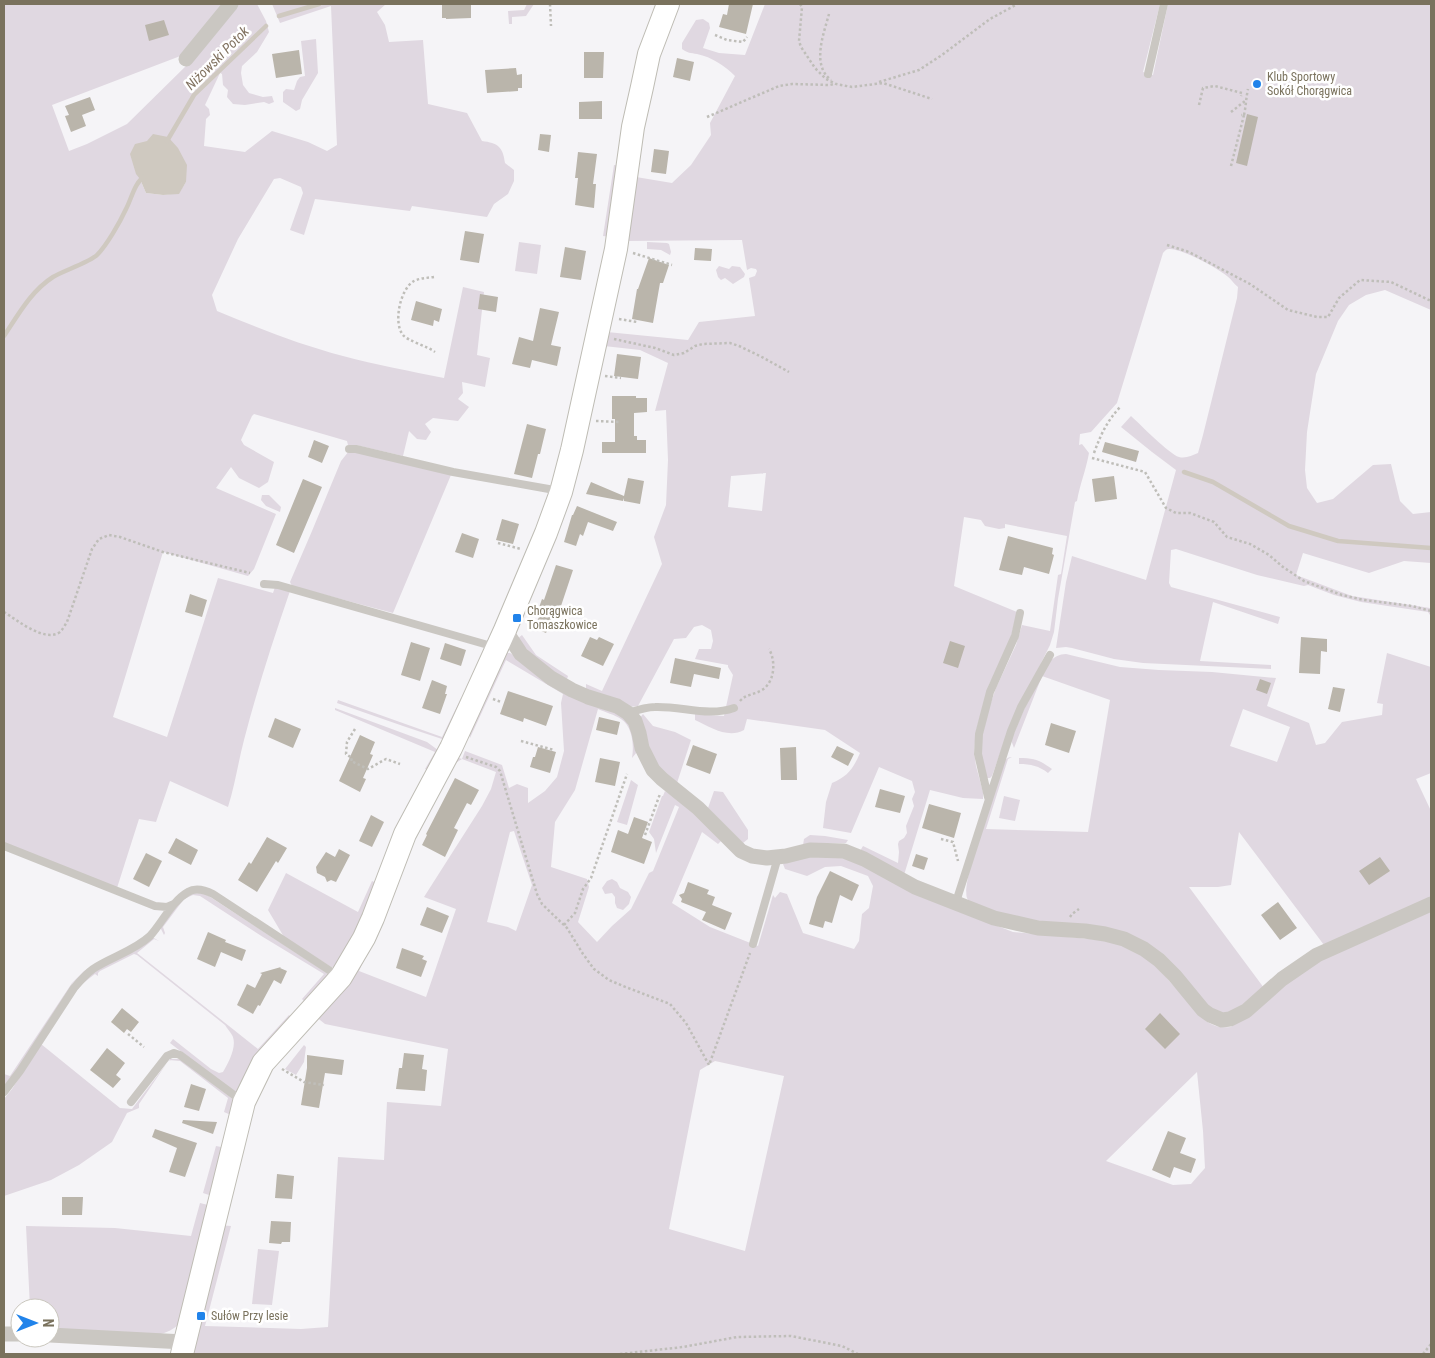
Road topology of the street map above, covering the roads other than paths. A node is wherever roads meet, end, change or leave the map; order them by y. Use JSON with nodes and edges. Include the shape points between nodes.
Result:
{"nodes":[{"id":1,"x":231,"y":4,"type":"edge"},
{"id":2,"x":668,"y":4,"type":"edge"},
{"id":3,"x":1164,"y":4,"type":"edge"},
{"id":4,"x":186,"y":58,"type":"dead end"},
{"id":5,"x":1148,"y":74,"type":"dead end"},
{"id":6,"x":349,"y":448,"type":"dead end"},
{"id":7,"x":560,"y":492,"type":"junction"},
{"id":8,"x":264,"y":584,"type":"dead end"},
{"id":9,"x":1020,"y":613,"type":"dead end"},
{"id":10,"x":501,"y":639,"type":"junction"},
{"id":11,"x":1050,"y":655,"type":"dead end"},
{"id":12,"x":734,"y":708,"type":"road end"},
{"id":13,"x":628,"y":713,"type":"junction"},
{"id":14,"x":988,"y":797,"type":"junction"},
{"id":15,"x":4,"y":846,"type":"edge"},
{"id":16,"x":778,"y":857,"type":"junction"},
{"id":17,"x":956,"y":902,"type":"junction"},
{"id":18,"x":174,"y":904,"type":"junction"},
{"id":19,"x":1431,"y":904,"type":"edge"},
{"id":20,"x":753,"y":944,"type":"road end"},
{"id":21,"x":341,"y":978,"type":"junction"},
{"id":22,"x":4,"y":1092,"type":"edge"},
{"id":23,"x":131,"y":1102,"type":"dead end"},
{"id":24,"x":244,"y":1102,"type":"junction"},
{"id":25,"x":60,"y":1336,"type":"edge"},
{"id":26,"x":183,"y":1348,"type":"edge"}],
"edges":[{"from":1,"to":4,"type":"street"},
{"from":2,"to":7,"type":"street","via":[[642,87],[616,249]]},
{"from":3,"to":5,"type":"lane"},
{"from":6,"to":7,"type":"lane"},
{"from":7,"to":10,"type":"street"},
{"from":8,"to":10,"type":"lane"},
{"from":9,"to":14,"type":"lane","via":[[1015,636],[990,692],[979,734],[979,760]]},
{"from":10,"to":13,"type":"street","via":[[551,678]]},
{"from":10,"to":21,"type":"street","via":[[451,748],[405,834],[364,938]]},
{"from":11,"to":14,"type":"lane","via":[[1010,731]]},
{"from":12,"to":13,"type":"lane","via":[[714,712],[656,707]]},
{"from":13,"to":16,"type":"street","via":[[634,721],[647,760],[662,779],[698,808],[741,851],[752,856]]},
{"from":14,"to":17,"type":"lane"},
{"from":15,"to":18,"type":"lane","via":[[155,906],[166,908]]},
{"from":16,"to":17,"type":"street","via":[[810,850],[844,851],[915,887]]},
{"from":16,"to":20,"type":"lane"},
{"from":17,"to":19,"type":"street","via":[[1017,924],[1124,939],[1159,960],[1203,1010],[1222,1020],[1246,1011],[1282,979],[1317,955]]},
{"from":18,"to":21,"type":"lane","via":[[190,891],[198,889],[214,894]]},
{"from":18,"to":22,"type":"lane","via":[[150,936],[82,978]]},
{"from":21,"to":24,"type":"street","via":[[263,1064]]},
{"from":23,"to":24,"type":"lane","via":[[167,1056],[174,1053]]},
{"from":24,"to":26,"type":"street"},
{"from":25,"to":26,"type":"street"}]}
